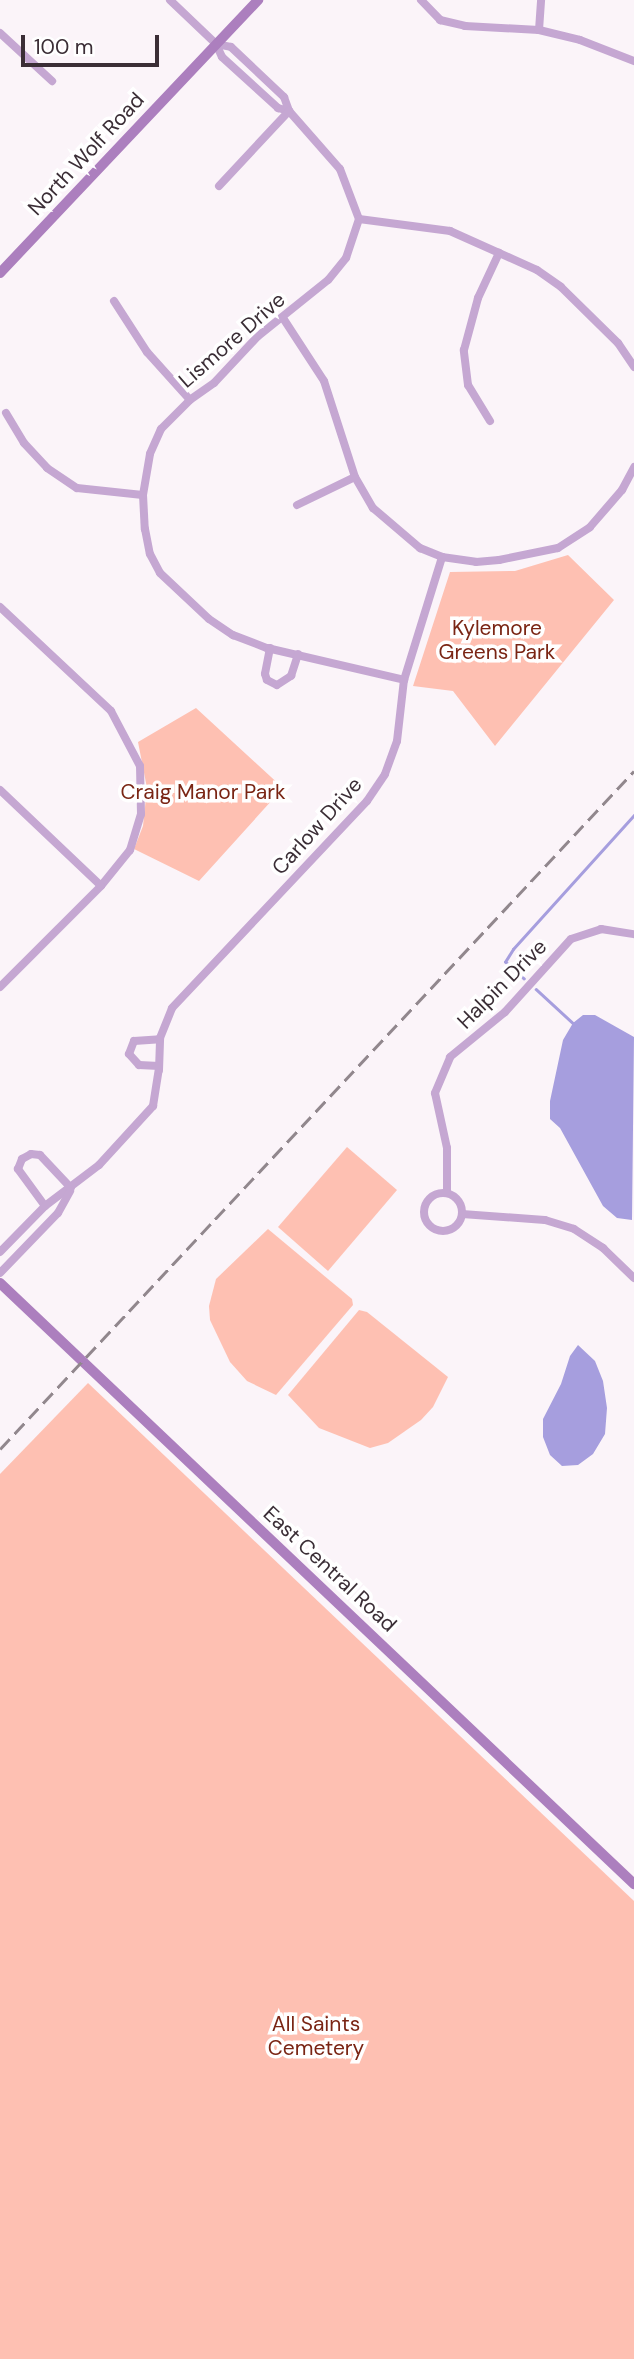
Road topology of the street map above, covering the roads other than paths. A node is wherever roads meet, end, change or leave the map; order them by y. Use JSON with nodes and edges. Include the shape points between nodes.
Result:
{"nodes":[{"id":1,"x":170,"y":0,"type":"edge"},
{"id":2,"x":258,"y":0,"type":"edge"},
{"id":3,"x":421,"y":0,"type":"edge"},
{"id":4,"x":541,"y":0,"type":"edge"},
{"id":5,"x":539,"y":30,"type":"junction"},
{"id":6,"x":0,"y":33,"type":"edge"},
{"id":7,"x":216,"y":44,"type":"junction"},
{"id":8,"x":634,"y":61,"type":"edge"},
{"id":9,"x":52,"y":81,"type":"dead end"},
{"id":10,"x":289,"y":111,"type":"junction"},
{"id":11,"x":219,"y":186,"type":"dead end"},
{"id":12,"x":359,"y":219,"type":"junction"},
{"id":13,"x":499,"y":253,"type":"junction"},
{"id":14,"x":0,"y":273,"type":"edge"},
{"id":15,"x":114,"y":301,"type":"dead end"},
{"id":16,"x":283,"y":318,"type":"junction"},
{"id":17,"x":634,"y":367,"type":"edge"},
{"id":18,"x":190,"y":400,"type":"junction"},
{"id":19,"x":6,"y":413,"type":"dead end"},
{"id":20,"x":490,"y":421,"type":"dead end"},
{"id":21,"x":634,"y":467,"type":"edge"},
{"id":22,"x":355,"y":477,"type":"junction"},
{"id":23,"x":143,"y":495,"type":"junction"},
{"id":24,"x":297,"y":505,"type":"dead end"},
{"id":25,"x":442,"y":557,"type":"junction"},
{"id":26,"x":0,"y":607,"type":"edge"},
{"id":27,"x":270,"y":648,"type":"junction"},
{"id":28,"x":298,"y":654,"type":"junction"},
{"id":29,"x":404,"y":680,"type":"junction"},
{"id":30,"x":0,"y":790,"type":"edge"},
{"id":31,"x":101,"y":886,"type":"junction"},
{"id":32,"x":634,"y":934,"type":"edge"},
{"id":33,"x":2,"y":981,"type":"edge"},
{"id":34,"x":160,"y":1040,"type":"junction"},
{"id":35,"x":159,"y":1066,"type":"junction"},
{"id":36,"x":71,"y":1188,"type":"junction"},
{"id":37,"x":446,"y":1193,"type":"junction"},
{"id":38,"x":46,"y":1206,"type":"junction"},
{"id":39,"x":462,"y":1214,"type":"junction"},
{"id":40,"x":0,"y":1252,"type":"edge"},
{"id":41,"x":0,"y":1273,"type":"edge"},
{"id":42,"x":634,"y":1278,"type":"edge"},
{"id":43,"x":0,"y":1283,"type":"edge"},
{"id":44,"x":634,"y":1884,"type":"edge"}],
"edges":[{"from":1,"to":7,"type":"street"},
{"from":2,"to":7,"type":"main road","name":"North Wolf Road"},
{"from":3,"to":5,"type":"street","via":[[440,20]]},
{"from":4,"to":5,"type":"street"},
{"from":5,"to":8,"type":"street"},
{"from":6,"to":9,"type":"street"},
{"from":7,"to":10,"type":"street","via":[[222,57],[278,108]]},
{"from":7,"to":14,"type":"main road","name":"North Wolf Road"},
{"from":10,"to":11,"type":"street"},
{"from":10,"to":12,"type":"street","via":[[340,169]]},
{"from":12,"to":13,"type":"street","via":[[450,232]]},
{"from":12,"to":16,"type":"street","name":"Lismore Drive","via":[[345,258],[328,280]]},
{"from":13,"to":17,"type":"street","via":[[561,287],[618,343]]},
{"from":13,"to":20,"type":"street","via":[[478,298],[464,350],[468,385]]},
{"from":15,"to":18,"type":"street","via":[[147,352]]},
{"from":16,"to":18,"type":"street","name":"Lismore Drive"},
{"from":16,"to":22,"type":"street","via":[[324,381]]},
{"from":18,"to":23,"type":"street","name":"Lismore Drive","via":[[161,429],[150,454]]},
{"from":19,"to":23,"type":"street","via":[[47,468],[77,488]]},
{"from":21,"to":25,"type":"street","via":[[622,490],[590,527],[558,548],[476,562]]},
{"from":22,"to":24,"type":"street"},
{"from":22,"to":25,"type":"street","via":[[373,508],[420,548]]},
{"from":23,"to":27,"type":"street","name":"Lismore Drive","via":[[150,554],[160,573],[209,619],[233,635]]},
{"from":25,"to":29,"type":"street","name":"Carlow Drive"},
{"from":26,"to":31,"type":"street","via":[[111,711],[140,766],[141,814],[130,850]]},
{"from":27,"to":28,"type":"street","name":"Lismore Drive"},
{"from":27,"to":28,"type":"street","via":[[265,674],[278,685],[290,676]]},
{"from":28,"to":29,"type":"street","name":"Lismore Drive"},
{"from":29,"to":34,"type":"street","name":"Carlow Drive","via":[[397,741],[373,792],[172,1008]]},
{"from":30,"to":31,"type":"street"},
{"from":31,"to":33,"type":"street"},
{"from":32,"to":37,"type":"street","name":"Halpin Drive","via":[[601,929],[572,939],[505,1012],[450,1057],[435,1093],[447,1148]]},
{"from":34,"to":35,"type":"street","name":"Carlow Drive"},
{"from":34,"to":35,"type":"street","via":[[134,1041],[129,1054],[139,1065]]},
{"from":35,"to":36,"type":"street","name":"Carlow Drive","via":[[153,1106],[99,1166]]},
{"from":36,"to":38,"type":"street","name":"Carlow Drive"},
{"from":36,"to":38,"type":"street","via":[[40,1155],[22,1159],[18,1169]]},
{"from":36,"to":41,"type":"street","name":"Carlow Drive","via":[[58,1213]]},
{"from":37,"to":39,"type":"street","via":[[460,1203]]},
{"from":37,"to":39,"type":"street","via":[[425,1205],[428,1224],[439,1231],[452,1229]]},
{"from":38,"to":40,"type":"street","name":"Carlow Drive"},
{"from":39,"to":42,"type":"street","via":[[545,1220],[573,1229],[603,1248]]},
{"from":43,"to":44,"type":"main road","name":"East Central Road"}]}
